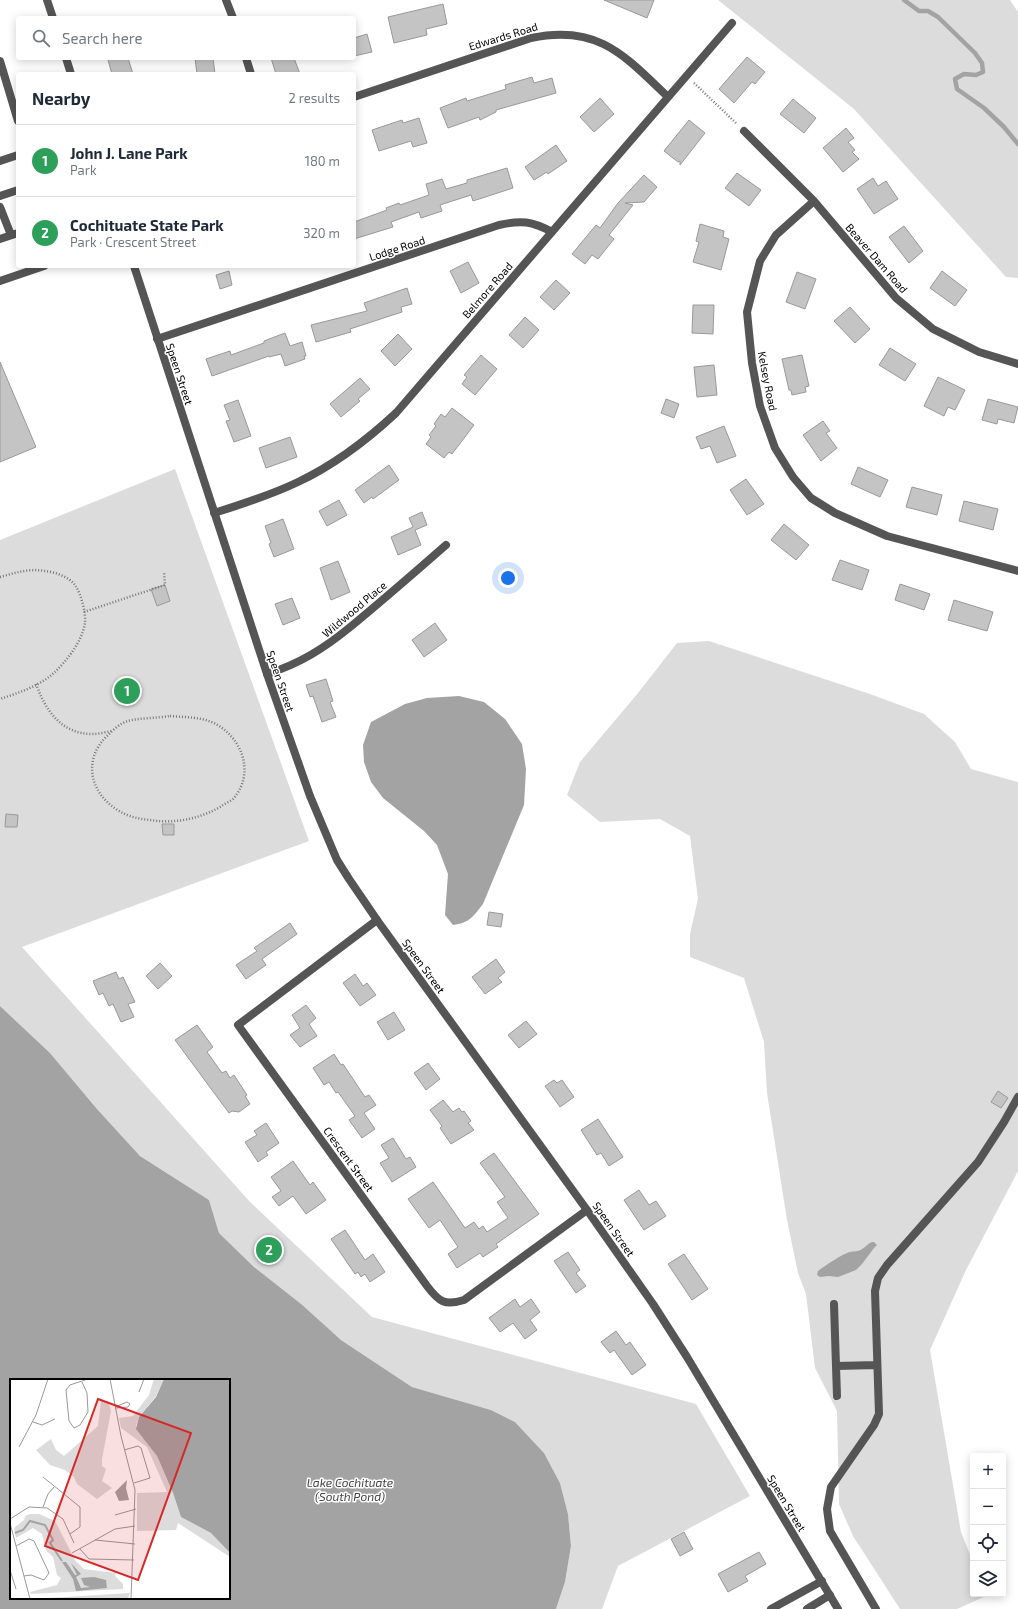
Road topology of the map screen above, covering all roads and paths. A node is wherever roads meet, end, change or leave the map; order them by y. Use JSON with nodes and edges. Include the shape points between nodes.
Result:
{"nodes":[{"id":1,"x":47,"y":0,"type":"edge"},
{"id":2,"x":226,"y":0,"type":"edge"},
{"id":3,"x":52,"y":16,"type":"edge"},
{"id":4,"x":232,"y":16,"type":"edge"},
{"id":5,"x":732,"y":23,"type":"dead end"},
{"id":6,"x":67,"y":60,"type":"edge"},
{"id":7,"x":247,"y":60,"type":"edge"},
{"id":8,"x":0,"y":61,"type":"edge"},
{"id":9,"x":70,"y":72,"type":"edge"},
{"id":10,"x":250,"y":72,"type":"edge"},
{"id":11,"x":686,"y":76,"type":"junction"},
{"id":12,"x":356,"y":96,"type":"edge"},
{"id":13,"x":668,"y":97,"type":"junction"},
{"id":14,"x":16,"y":114,"type":"edge"},
{"id":15,"x":747,"y":134,"type":"joint"},
{"id":16,"x":16,"y":156,"type":"edge"},
{"id":17,"x":0,"y":161,"type":"edge"},
{"id":18,"x":16,"y":191,"type":"edge"},
{"id":19,"x":0,"y":196,"type":"edge"},
{"id":20,"x":814,"y":201,"type":"junction"},
{"id":21,"x":0,"y":207,"type":"edge"},
{"id":22,"x":552,"y":232,"type":"junction"},
{"id":23,"x":14,"y":234,"type":"edge"},
{"id":24,"x":0,"y":239,"type":"edge"},
{"id":25,"x":38,"y":268,"type":"edge"},
{"id":26,"x":135,"y":268,"type":"edge"},
{"id":27,"x":0,"y":282,"type":"edge"},
{"id":28,"x":157,"y":339,"type":"junction"},
{"id":29,"x":1018,"y":364,"type":"edge"},
{"id":30,"x":214,"y":513,"type":"junction"},
{"id":31,"x":446,"y":545,"type":"dead end"},
{"id":32,"x":1018,"y":571,"type":"edge"},
{"id":33,"x":164,"y":572,"type":"dead end"},
{"id":34,"x":0,"y":576,"type":"edge"},
{"id":35,"x":84,"y":612,"type":"junction"},
{"id":36,"x":267,"y":674,"type":"junction"},
{"id":37,"x":36,"y":684,"type":"junction"},
{"id":38,"x":0,"y":699,"type":"edge"},
{"id":39,"x":112,"y":731,"type":"junction"},
{"id":40,"x":377,"y":920,"type":"junction"},
{"id":41,"x":1018,"y":1097,"type":"edge"},
{"id":42,"x":587,"y":1210,"type":"junction"},
{"id":43,"x":834,"y":1304,"type":"dead end"},
{"id":44,"x":877,"y":1365,"type":"junction"},
{"id":45,"x":836,"y":1366,"type":"junction"},
{"id":46,"x":837,"y":1396,"type":"dead end"},
{"id":47,"x":822,"y":1581,"type":"junction"},
{"id":48,"x":830,"y":1595,"type":"junction"},
{"id":49,"x":771,"y":1609,"type":"edge"},
{"id":50,"x":807,"y":1609,"type":"edge"},
{"id":51,"x":838,"y":1609,"type":"edge"},
{"id":52,"x":876,"y":1609,"type":"edge"}],
"edges":[{"from":1,"to":3,"type":"street"},
{"from":2,"to":4,"type":"street"},
{"from":5,"to":11,"type":"street","name":"Belmore Road"},
{"from":6,"to":9,"type":"street"},
{"from":7,"to":10,"type":"street"},
{"from":8,"to":14,"type":"street"},
{"from":11,"to":13,"type":"street","name":"Belmore Road"},
{"from":11,"to":15,"type":"path"},
{"from":12,"to":13,"type":"street","name":"Edwards Road","via":[[531,38],[559,33],[589,38],[616,50]]},
{"from":13,"to":22,"type":"street","name":"Belmore Road"},
{"from":15,"to":20,"type":"street","name":"Beaver Dam Road"},
{"from":16,"to":17,"type":"street"},
{"from":18,"to":19,"type":"street"},
{"from":20,"to":29,"type":"street","name":"Beaver Dam Road","via":[[896,298],[933,329],[979,352]]},
{"from":20,"to":32,"type":"street","name":"Kelsey Road","via":[[776,236],[760,261],[747,312],[752,363],[760,406],[775,448],[793,477],[811,498],[835,513],[887,536]]},
{"from":21,"to":23,"type":"street"},
{"from":22,"to":28,"type":"street","name":"Lodge Road","via":[[530,222],[499,225]]},
{"from":22,"to":30,"type":"street","name":"Belmore Road","via":[[407,401],[385,423],[314,474],[259,498]]},
{"from":23,"to":24,"type":"street"},
{"from":25,"to":27,"type":"street"},
{"from":26,"to":28,"type":"street","name":"Speen Street"},
{"from":28,"to":30,"type":"street","name":"Speen Street"},
{"from":30,"to":36,"type":"street","name":"Speen Street"},
{"from":31,"to":36,"type":"street","name":"Wildwood Place","via":[[335,640],[296,664]]},
{"from":33,"to":35,"type":"path","via":[[165,585]]},
{"from":34,"to":35,"type":"path","via":[[24,570],[45,570],[62,576],[74,585]]},
{"from":35,"to":37,"type":"path","via":[[85,624],[69,656],[53,673]]},
{"from":36,"to":40,"type":"street","name":"Speen Street","via":[[328,840],[349,879]]},
{"from":37,"to":38,"type":"path"},
{"from":37,"to":39,"type":"path","via":[[46,707],[56,721],[76,731],[92,734]]},
{"from":39,"to":39,"type":"path","via":[[127,721],[170,716],[206,720],[220,726],[232,736],[242,752],[245,772],[241,787],[232,800],[193,819],[173,821],[131,817],[116,809],[102,796],[94,781],[91,767],[95,752]]},
{"from":40,"to":42,"type":"street","name":"Speen Street"},
{"from":40,"to":42,"type":"street","name":"Crescent Street","via":[[238,1025],[427,1286],[441,1301],[449,1304],[464,1300]]},
{"from":41,"to":44,"type":"street","via":[[978,1162],[886,1265],[878,1278],[875,1291]]},
{"from":42,"to":47,"type":"street","name":"Speen Street","via":[[675,1338]]},
{"from":43,"to":45,"type":"street"},
{"from":44,"to":45,"type":"street"},
{"from":44,"to":52,"type":"street","via":[[879,1414],[831,1487],[827,1509],[830,1531]]},
{"from":45,"to":46,"type":"street"},
{"from":47,"to":48,"type":"street","name":"Speen Street"},
{"from":47,"to":49,"type":"street"},
{"from":48,"to":50,"type":"street"},
{"from":48,"to":51,"type":"street","name":"Speen Street"}]}
